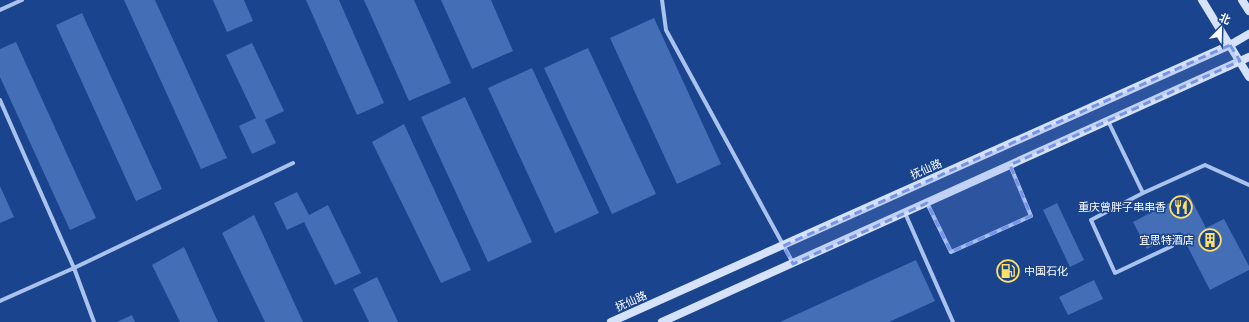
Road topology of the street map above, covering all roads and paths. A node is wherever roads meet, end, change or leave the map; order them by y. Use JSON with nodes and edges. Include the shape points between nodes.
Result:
{"nodes":[{"id":1,"x":22,"y":0,"type":"edge"},
{"id":2,"x":662,"y":0,"type":"edge"},
{"id":3,"x":1202,"y":0,"type":"edge"},
{"id":4,"x":1242,"y":0,"type":"edge"},
{"id":5,"x":0,"y":10,"type":"edge"},
{"id":6,"x":1249,"y":11,"type":"edge"},
{"id":7,"x":1249,"y":34,"type":"edge"},
{"id":8,"x":1230,"y":45,"type":"junction"},
{"id":9,"x":1249,"y":57,"type":"edge"},
{"id":10,"x":1240,"y":61,"type":"junction"},
{"id":11,"x":1249,"y":77,"type":"edge"},
{"id":12,"x":0,"y":100,"type":"edge"},
{"id":13,"x":1108,"y":120,"type":"junction"},
{"id":14,"x":294,"y":163,"type":"dead end"},
{"id":15,"x":1010,"y":165,"type":"junction"},
{"id":16,"x":1249,"y":185,"type":"edge"},
{"id":17,"x":1143,"y":193,"type":"junction"},
{"id":18,"x":927,"y":203,"type":"junction"},
{"id":19,"x":905,"y":213,"type":"junction"},
{"id":20,"x":783,"y":246,"type":"junction"},
{"id":21,"x":1172,"y":246,"type":"dead end"},
{"id":22,"x":793,"y":264,"type":"junction"},
{"id":23,"x":74,"y":268,"type":"junction"},
{"id":24,"x":0,"y":301,"type":"edge"},
{"id":25,"x":94,"y":322,"type":"edge"},
{"id":26,"x":612,"y":322,"type":"edge"},
{"id":27,"x":662,"y":322,"type":"edge"},
{"id":28,"x":953,"y":322,"type":"edge"}],
"edges":[{"from":1,"to":5,"type":"street"},
{"from":2,"to":20,"type":"street","via":[[666,30]]},
{"from":3,"to":8,"type":"main road"},
{"from":4,"to":6,"type":"main road"},
{"from":7,"to":8,"type":"main road","name":"抚仙路"},
{"from":8,"to":10,"type":"main road"},
{"from":8,"to":20,"type":"main road","name":"抚仙路"},
{"from":9,"to":10,"type":"main road"},
{"from":10,"to":11,"type":"main road"},
{"from":10,"to":13,"type":"main road"},
{"from":12,"to":23,"type":"street"},
{"from":13,"to":15,"type":"main road"},
{"from":13,"to":17,"type":"street"},
{"from":14,"to":23,"type":"street"},
{"from":15,"to":18,"type":"main road"},
{"from":15,"to":18,"type":"street","via":[[1031,216],[951,252]]},
{"from":16,"to":17,"type":"street","via":[[1205,165]]},
{"from":17,"to":21,"type":"street","via":[[1091,220],[1115,273]]},
{"from":18,"to":19,"type":"main road"},
{"from":19,"to":22,"type":"main road"},
{"from":19,"to":28,"type":"street"},
{"from":20,"to":22,"type":"street"},
{"from":20,"to":26,"type":"main road","name":"抚仙路"},
{"from":22,"to":27,"type":"main road"},
{"from":23,"to":24,"type":"street"},
{"from":23,"to":25,"type":"street"}]}
